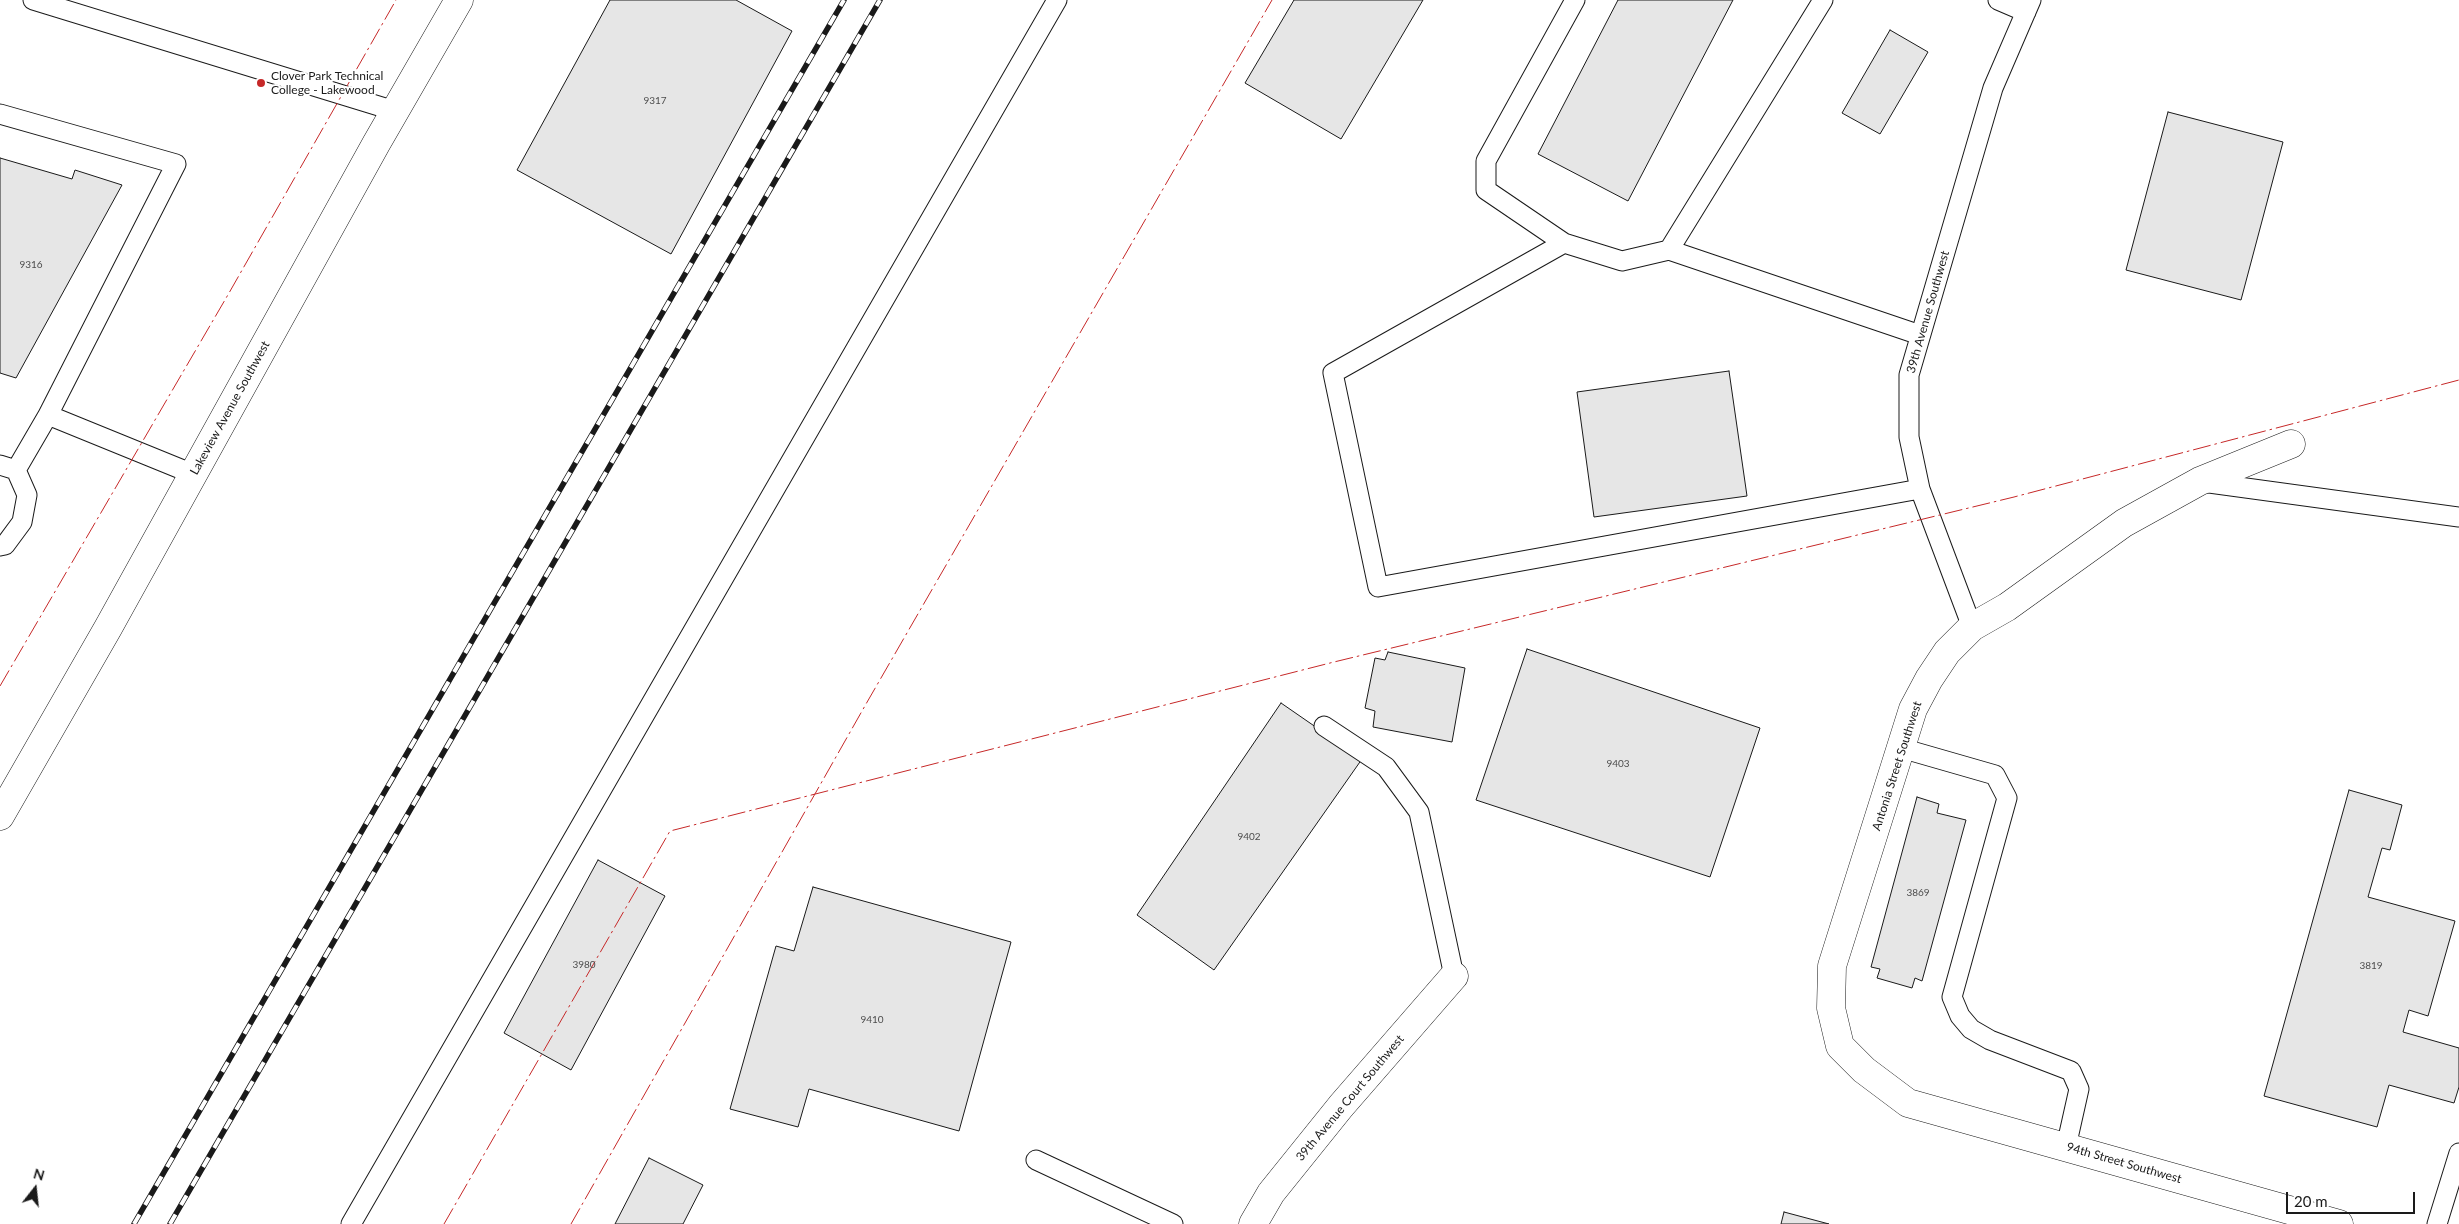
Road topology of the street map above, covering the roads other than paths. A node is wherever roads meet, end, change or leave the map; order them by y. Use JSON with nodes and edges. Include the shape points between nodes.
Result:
{"nodes":[{"id":1,"x":33,"y":0,"type":"edge"},
{"id":2,"x":459,"y":0,"type":"edge"},
{"id":3,"x":1057,"y":0,"type":"edge"},
{"id":4,"x":1575,"y":0,"type":"edge"},
{"id":5,"x":1824,"y":0,"type":"edge"},
{"id":6,"x":1998,"y":0,"type":"edge"},
{"id":7,"x":2028,"y":6,"type":"edge"},
{"id":8,"x":395,"y":111,"type":"junction"},
{"id":9,"x":0,"y":114,"type":"edge"},
{"id":10,"x":1564,"y":243,"type":"junction"},
{"id":11,"x":1669,"y":250,"type":"junction"},
{"id":12,"x":1920,"y":335,"type":"junction"},
{"id":13,"x":48,"y":415,"type":"junction"},
{"id":14,"x":2291,"y":444,"type":"dead end"},
{"id":15,"x":8,"y":467,"type":"edge"},
{"id":16,"x":193,"y":474,"type":"junction"},
{"id":17,"x":2200,"y":481,"type":"junction"},
{"id":18,"x":1920,"y":488,"type":"junction"},
{"id":19,"x":2459,"y":517,"type":"edge"},
{"id":20,"x":0,"y":546,"type":"edge"},
{"id":21,"x":1972,"y":628,"type":"junction"},
{"id":22,"x":1324,"y":726,"type":"dead end"},
{"id":23,"x":1901,"y":748,"type":"junction"},
{"id":24,"x":0,"y":816,"type":"edge"},
{"id":25,"x":1454,"y":976,"type":"joint"},
{"id":26,"x":1908,"y":1103,"type":"joint"},
{"id":27,"x":2066,"y":1147,"type":"junction"},
{"id":28,"x":2459,"y":1153,"type":"edge"},
{"id":29,"x":1036,"y":1160,"type":"dead end"},
{"id":30,"x":351,"y":1224,"type":"edge"},
{"id":31,"x":1173,"y":1224,"type":"edge"},
{"id":32,"x":1253,"y":1224,"type":"edge"},
{"id":33,"x":2339,"y":1224,"type":"edge"},
{"id":34,"x":2437,"y":1224,"type":"edge"}],
"edges":[{"from":1,"to":8,"type":"lane"},
{"from":2,"to":8,"type":"street","name":"Lakeview Avenue Southwest"},
{"from":3,"to":30,"type":"lane"},
{"from":4,"to":10,"type":"lane","via":[[1486,161],[1486,190]]},
{"from":5,"to":11,"type":"lane"},
{"from":6,"to":7,"type":"lane"},
{"from":7,"to":12,"type":"lane","name":"39th Avenue Southwest","via":[[1993,88]]},
{"from":8,"to":16,"type":"street","name":"Lakeview Avenue Southwest"},
{"from":9,"to":13,"type":"lane","via":[[176,164]]},
{"from":10,"to":11,"type":"lane","via":[[1622,260]]},
{"from":10,"to":18,"type":"lane","via":[[1333,373],[1378,587]]},
{"from":11,"to":12,"type":"lane"},
{"from":12,"to":18,"type":"lane","name":"39th Avenue Southwest","via":[[1909,375],[1909,437]]},
{"from":13,"to":15,"type":"lane"},
{"from":13,"to":16,"type":"lane"},
{"from":14,"to":17,"type":"street","name":"Antonia Street Southwest"},
{"from":15,"to":20,"type":"lane","via":[[28,495],[22,522],[6,545]]},
{"from":16,"to":24,"type":"street","name":"Lakeview Avenue Southwest"},
{"from":17,"to":19,"type":"lane"},
{"from":17,"to":21,"type":"street","name":"Antonia Street Southwest","via":[[2124,523],[2008,607]]},
{"from":18,"to":21,"type":"lane","name":"39th Avenue Southwest"},
{"from":21,"to":23,"type":"street","name":"Antonia Street Southwest","via":[[1947,652],[1929,679],[1913,709]]},
{"from":22,"to":25,"type":"lane","via":[[1386,767],[1419,812]]},
{"from":23,"to":26,"type":"street","name":"Antonia Street Southwest","via":[[1832,966],[1831,1008],[1840,1046],[1864,1070]]},
{"from":23,"to":27,"type":"lane","via":[[1995,775],[2007,798],[1952,997],[1960,1016],[1971,1029],[1990,1040],[2071,1071],[2079,1089]]},
{"from":25,"to":32,"type":"street","name":"39th Avenue Court Southwest","via":[[1341,1106],[1271,1193]]},
{"from":26,"to":27,"type":"street","name":"94th Street Southwest"},
{"from":27,"to":33,"type":"street","name":"94th Street Southwest"},
{"from":28,"to":34,"type":"lane"},
{"from":29,"to":31,"type":"lane"}]}
